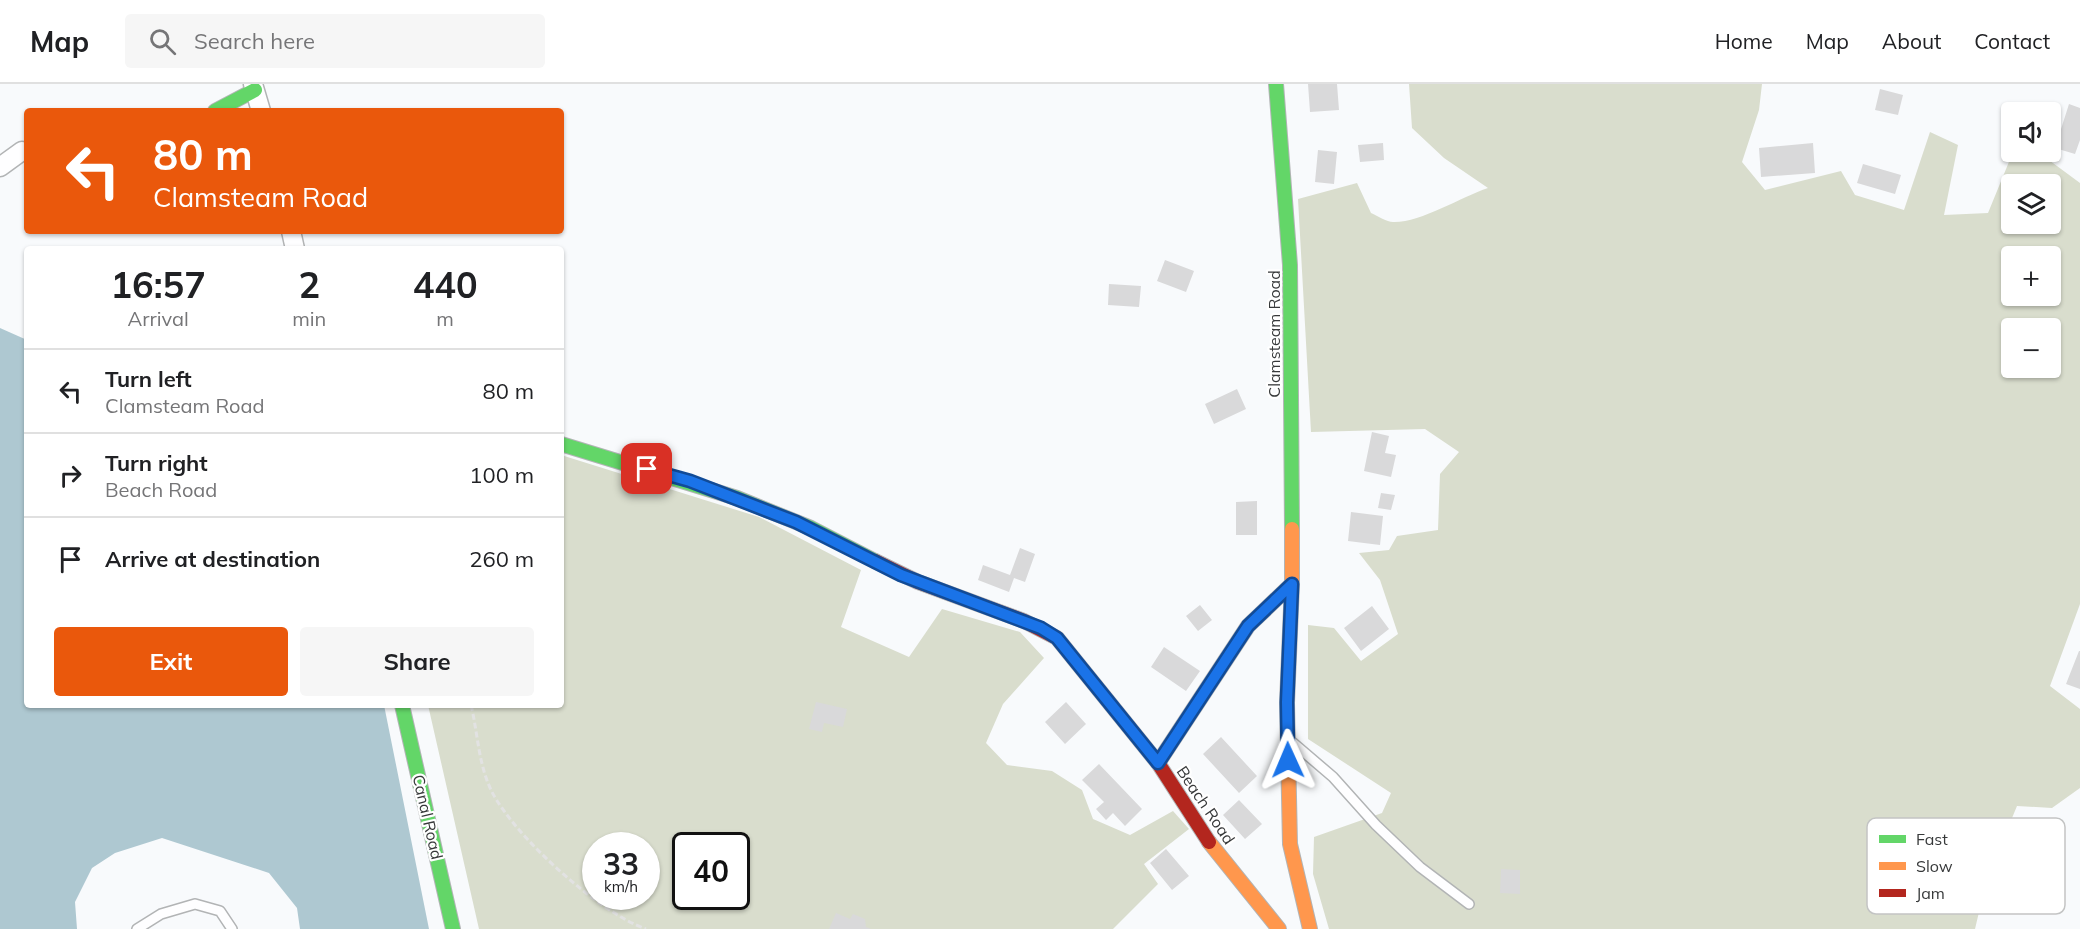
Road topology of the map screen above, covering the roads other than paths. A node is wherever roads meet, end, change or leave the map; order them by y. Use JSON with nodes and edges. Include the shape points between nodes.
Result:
{"nodes":[{"id":1,"x":1276,"y":84,"type":"edge"},
{"id":2,"x":254,"y":87,"type":"edge"},
{"id":3,"x":220,"y":108,"type":"edge"},
{"id":4,"x":260,"y":108,"type":"edge"},
{"id":5,"x":24,"y":151,"type":"edge"},
{"id":6,"x":0,"y":167,"type":"edge"},
{"id":7,"x":564,"y":445,"type":"edge"},
{"id":8,"x":1292,"y":584,"type":"junction"},
{"id":9,"x":403,"y":708,"type":"edge"},
{"id":10,"x":1288,"y":739,"type":"junction"},
{"id":11,"x":1158,"y":763,"type":"junction"},
{"id":12,"x":1469,"y":904,"type":"dead end"},
{"id":13,"x":137,"y":929,"type":"edge"},
{"id":14,"x":232,"y":929,"type":"edge"},
{"id":15,"x":453,"y":929,"type":"edge"},
{"id":16,"x":1279,"y":929,"type":"edge"},
{"id":17,"x":1310,"y":929,"type":"edge"}],
"edges":[{"from":1,"to":8,"type":"street","name":"Clamsteam Road","via":[[1290,265]]},
{"from":2,"to":3,"type":"street"},
{"from":2,"to":4,"type":"street"},
{"from":5,"to":6,"type":"street"},
{"from":7,"to":11,"type":"street","name":"Beach Road","via":[[690,481],[796,522],[901,575],[1041,628],[1057,638]]},
{"from":8,"to":10,"type":"street","name":"Clamsteam Road"},
{"from":8,"to":11,"type":"street","via":[[1248,626]]},
{"from":9,"to":15,"type":"street","name":"Canal Road"},
{"from":10,"to":12,"type":"lane","via":[[1333,777],[1420,867]]},
{"from":10,"to":17,"type":"street","name":"Clamsteam Road","via":[[1290,844]]},
{"from":11,"to":16,"type":"street","name":"Beach Road","via":[[1207,839]]},
{"from":13,"to":14,"type":"lane","via":[[161,914],[195,904],[220,911]]}]}
